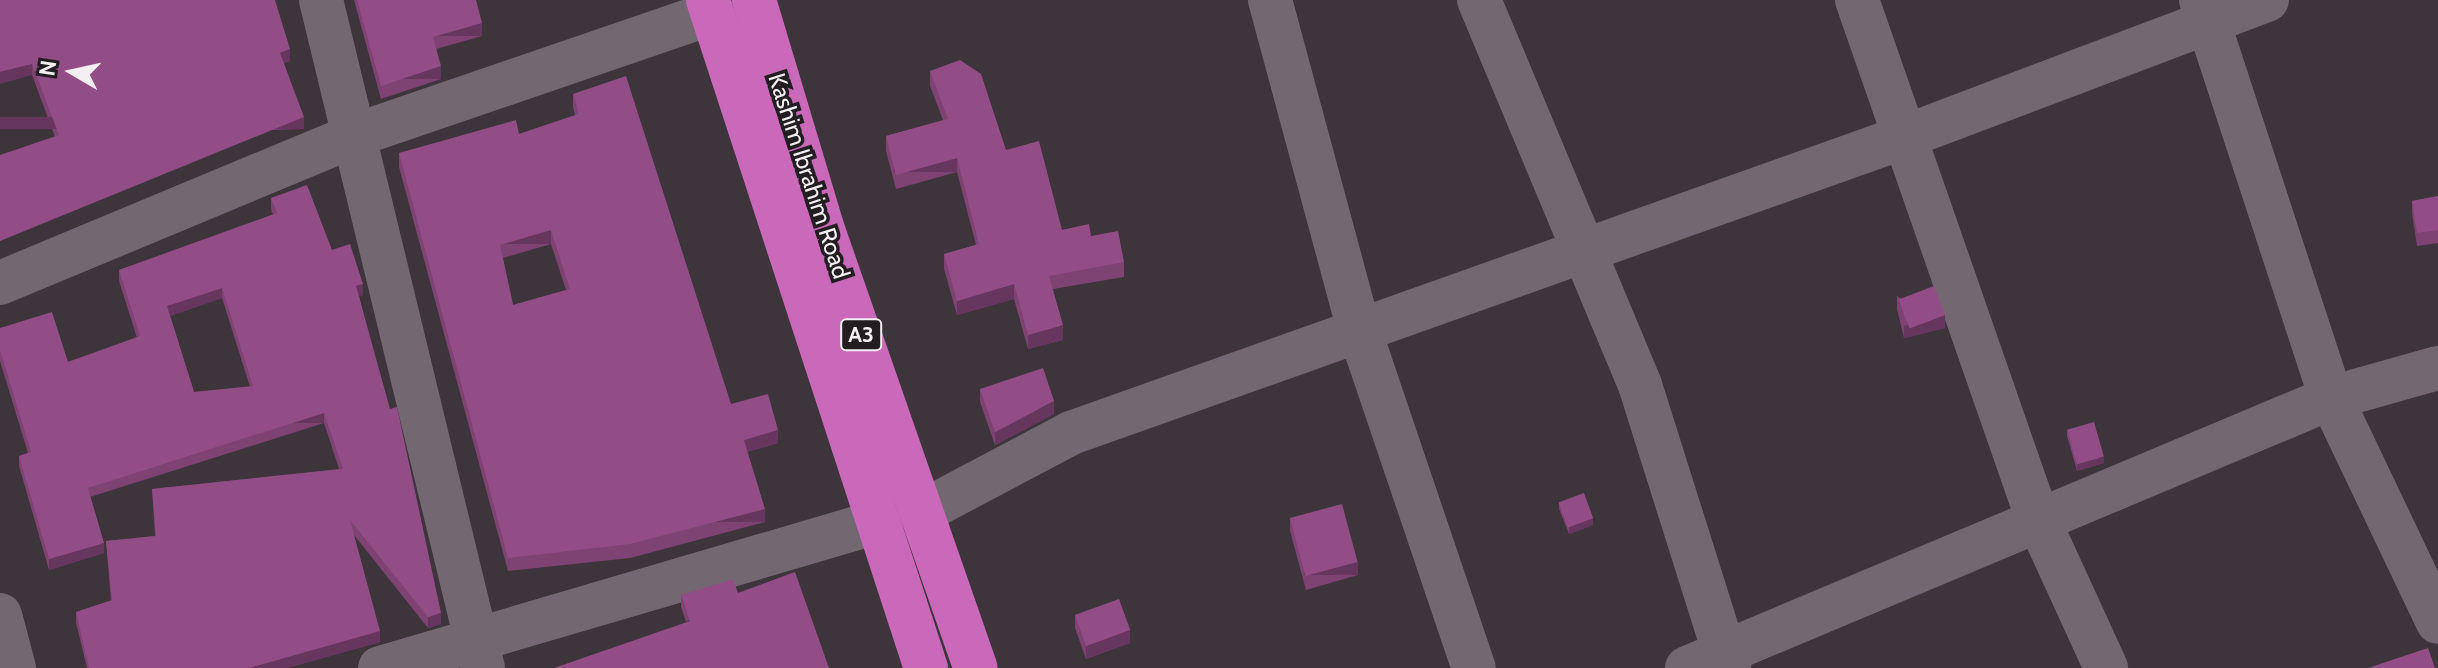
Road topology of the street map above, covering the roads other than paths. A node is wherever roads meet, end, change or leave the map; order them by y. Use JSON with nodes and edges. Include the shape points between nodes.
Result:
{"nodes":[{"id":1,"x":321,"y":0,"type":"edge"},
{"id":2,"x":754,"y":0,"type":"edge"},
{"id":3,"x":1270,"y":0,"type":"edge"},
{"id":4,"x":1479,"y":0,"type":"edge"},
{"id":5,"x":1857,"y":0,"type":"edge"},
{"id":6,"x":2267,"y":0,"type":"edge"},
{"id":7,"x":710,"y":7,"type":"edge"},
{"id":8,"x":2205,"y":10,"type":"edge"},
{"id":9,"x":353,"y":136,"type":"junction"},
{"id":10,"x":1904,"y":137,"type":"junction"},
{"id":11,"x":1580,"y":250,"type":"junction"},
{"id":12,"x":0,"y":283,"type":"edge"},
{"id":13,"x":1359,"y":329,"type":"junction"},
{"id":14,"x":2438,"y":368,"type":"edge"},
{"id":15,"x":2331,"y":398,"type":"junction"},
{"id":16,"x":920,"y":513,"type":"junction"},
{"id":17,"x":2037,"y":517,"type":"junction"},
{"id":18,"x":874,"y":523,"type":"junction"},
{"id":19,"x":0,"y":615,"type":"edge"},
{"id":20,"x":2438,"y":622,"type":"edge"},
{"id":21,"x":479,"y":653,"type":"edge"},
{"id":22,"x":1713,"y":662,"type":"edge"},
{"id":23,"x":14,"y":668,"type":"edge"},
{"id":24,"x":380,"y":668,"type":"edge"},
{"id":25,"x":926,"y":668,"type":"edge"},
{"id":26,"x":976,"y":668,"type":"edge"},
{"id":27,"x":1474,"y":668,"type":"edge"},
{"id":28,"x":2106,"y":668,"type":"edge"}],
"edges":[{"from":1,"to":9,"type":"street"},
{"from":2,"to":16,"type":"highway","name":"Kashim Ibrahim Road","number":"A3"},
{"from":3,"to":13,"type":"street"},
{"from":4,"to":11,"type":"street"},
{"from":5,"to":10,"type":"street"},
{"from":6,"to":8,"type":"street"},
{"from":7,"to":9,"type":"street"},
{"from":7,"to":18,"type":"highway","name":"Kashim Ibrahim Road","number":"A3"},
{"from":8,"to":10,"type":"street"},
{"from":8,"to":15,"type":"street"},
{"from":9,"to":12,"type":"street"},
{"from":9,"to":21,"type":"street"},
{"from":10,"to":11,"type":"street"},
{"from":10,"to":17,"type":"street"},
{"from":11,"to":13,"type":"street"},
{"from":11,"to":22,"type":"street","via":[[1640,385]]},
{"from":13,"to":16,"type":"street","via":[[1071,433]]},
{"from":13,"to":27,"type":"street"},
{"from":14,"to":15,"type":"street"},
{"from":15,"to":17,"type":"street"},
{"from":15,"to":20,"type":"street"},
{"from":16,"to":26,"type":"highway","name":"Kashim Ibrahim Road","number":"A3"},
{"from":17,"to":22,"type":"street"},
{"from":17,"to":28,"type":"street"},
{"from":18,"to":21,"type":"street"},
{"from":18,"to":25,"type":"highway","name":"Kashim Ibrahim Road","number":"A3"},
{"from":19,"to":23,"type":"street"},
{"from":21,"to":24,"type":"street"}]}
